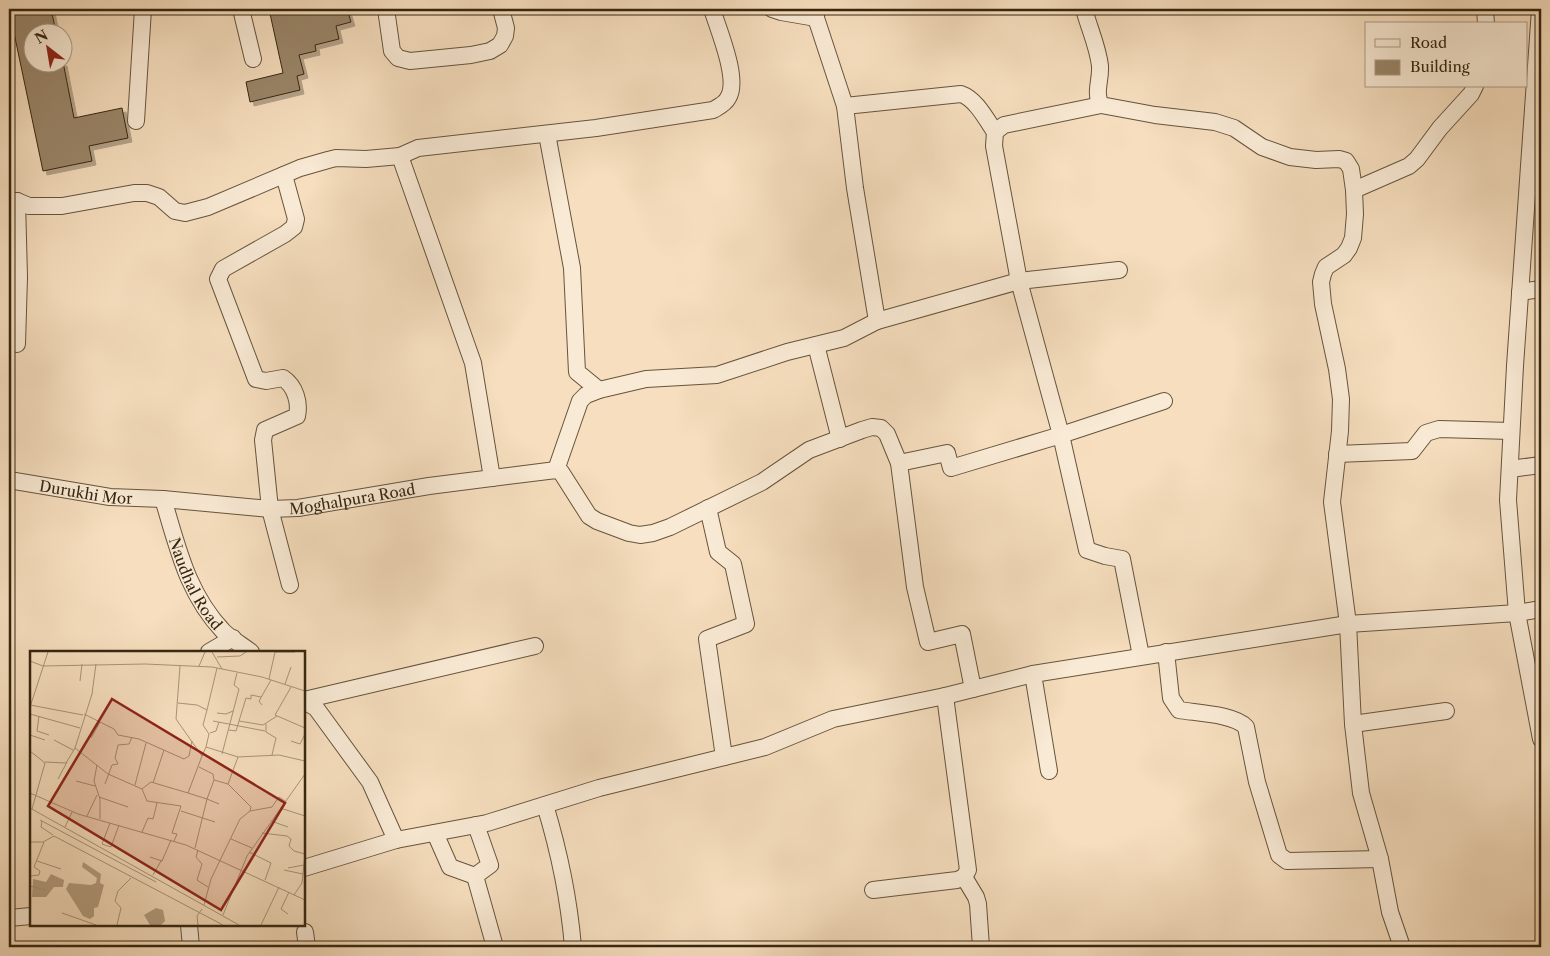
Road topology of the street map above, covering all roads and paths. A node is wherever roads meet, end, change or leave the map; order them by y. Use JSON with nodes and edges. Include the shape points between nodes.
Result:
{"nodes":[{"id":1,"x":143,"y":9,"type":"edge"},
{"id":2,"x":241,"y":9,"type":"edge"},
{"id":3,"x":386,"y":9,"type":"edge"},
{"id":4,"x":501,"y":9,"type":"edge"},
{"id":5,"x":712,"y":9,"type":"edge"},
{"id":6,"x":772,"y":9,"type":"edge"},
{"id":7,"x":1084,"y":9,"type":"edge"},
{"id":8,"x":1485,"y":9,"type":"edge"},
{"id":9,"x":1540,"y":9,"type":"edge"},
{"id":10,"x":815,"y":14,"type":"edge"},
{"id":11,"x":1486,"y":22,"type":"edge"},
{"id":12,"x":1540,"y":50,"type":"edge"},
{"id":13,"x":253,"y":59,"type":"dead end"},
{"id":14,"x":1474,"y":88,"type":"edge"},
{"id":15,"x":1101,"y":105,"type":"junction"},
{"id":16,"x":845,"y":106,"type":"junction"},
{"id":17,"x":136,"y":121,"type":"dead end"},
{"id":18,"x":995,"y":132,"type":"junction"},
{"id":19,"x":547,"y":134,"type":"junction"},
{"id":20,"x":400,"y":156,"type":"junction"},
{"id":21,"x":284,"y":175,"type":"junction"},
{"id":22,"x":1535,"y":176,"type":"edge"},
{"id":23,"x":1354,"y":190,"type":"junction"},
{"id":24,"x":13,"y":201,"type":"edge"},
{"id":25,"x":1119,"y":270,"type":"dead end"},
{"id":26,"x":1019,"y":281,"type":"junction"},
{"id":27,"x":1541,"y":289,"type":"edge"},
{"id":28,"x":1520,"y":292,"type":"junction"},
{"id":29,"x":877,"y":321,"type":"junction"},
{"id":30,"x":17,"y":344,"type":"dead end"},
{"id":31,"x":816,"y":345,"type":"junction"},
{"id":32,"x":599,"y":390,"type":"junction"},
{"id":33,"x":1164,"y":401,"type":"dead end"},
{"id":34,"x":1511,"y":431,"type":"junction"},
{"id":35,"x":1061,"y":435,"type":"junction"},
{"id":36,"x":840,"y":439,"type":"junction"},
{"id":37,"x":1337,"y":454,"type":"junction"},
{"id":38,"x":898,"y":464,"type":"junction"},
{"id":39,"x":1541,"y":465,"type":"edge"},
{"id":40,"x":1510,"y":469,"type":"junction"},
{"id":41,"x":549,"y":471,"type":"junction"},
{"id":42,"x":492,"y":478,"type":"junction"},
{"id":43,"x":9,"y":480,"type":"edge"},
{"id":44,"x":163,"y":499,"type":"junction"},
{"id":45,"x":708,"y":508,"type":"junction"},
{"id":46,"x":270,"y":509,"type":"junction"},
{"id":47,"x":290,"y":585,"type":"dead end"},
{"id":48,"x":1541,"y":608,"type":"edge"},
{"id":49,"x":1517,"y":613,"type":"junction"},
{"id":50,"x":1348,"y":624,"type":"junction"},
{"id":51,"x":233,"y":638,"type":"junction"},
{"id":52,"x":535,"y":646,"type":"dead end"},
{"id":53,"x":211,"y":651,"type":"edge"},
{"id":54,"x":250,"y":651,"type":"edge"},
{"id":55,"x":1166,"y":652,"type":"junction"},
{"id":56,"x":1140,"y":656,"type":"junction"},
{"id":57,"x":1033,"y":674,"type":"junction"},
{"id":58,"x":973,"y":689,"type":"junction"},
{"id":59,"x":945,"y":696,"type":"junction"},
{"id":60,"x":305,"y":701,"type":"edge"},
{"id":61,"x":305,"y":702,"type":"edge"},
{"id":62,"x":1446,"y":711,"type":"dead end"},
{"id":63,"x":1353,"y":724,"type":"junction"},
{"id":64,"x":1541,"y":739,"type":"edge"},
{"id":65,"x":724,"y":757,"type":"junction"},
{"id":66,"x":1049,"y":771,"type":"dead end"},
{"id":67,"x":545,"y":805,"type":"junction"},
{"id":68,"x":476,"y":825,"type":"junction"},
{"id":69,"x":436,"y":832,"type":"junction"},
{"id":70,"x":396,"y":840,"type":"junction"},
{"id":71,"x":1380,"y":859,"type":"junction"},
{"id":72,"x":305,"y":868,"type":"edge"},
{"id":73,"x":475,"y":876,"type":"junction"},
{"id":74,"x":964,"y":877,"type":"junction"},
{"id":75,"x":873,"y":890,"type":"dead end"},
{"id":76,"x":30,"y":916,"type":"edge"},
{"id":77,"x":9,"y":918,"type":"edge"},
{"id":78,"x":189,"y":926,"type":"edge"},
{"id":79,"x":192,"y":947,"type":"edge"},
{"id":80,"x":495,"y":947,"type":"edge"},
{"id":81,"x":574,"y":947,"type":"edge"},
{"id":82,"x":980,"y":947,"type":"edge"},
{"id":83,"x":1402,"y":947,"type":"edge"}],
"edges":[{"from":1,"to":17,"type":"street"},
{"from":2,"to":13,"type":"street"},
{"from":3,"to":4,"type":"street","via":[[392,51],[398,58],[410,60],[490,51],[506,36]]},
{"from":5,"to":19,"type":"street","via":[[732,75],[729,98],[721,105],[712,110]]},
{"from":6,"to":10,"type":"street"},
{"from":7,"to":15,"type":"street","via":[[1100,67],[1097,99]]},
{"from":8,"to":11,"type":"street"},
{"from":9,"to":12,"type":"street"},
{"from":10,"to":16,"type":"street"},
{"from":12,"to":22,"type":"street"},
{"from":14,"to":23,"type":"street","via":[[1409,166]]},
{"from":15,"to":18,"type":"street","via":[[1004,125]]},
{"from":15,"to":23,"type":"street","via":[[1215,122],[1234,128],[1262,147],[1290,157],[1339,159],[1351,169]]},
{"from":16,"to":18,"type":"street","via":[[961,94],[968,96]]},
{"from":16,"to":29,"type":"street"},
{"from":18,"to":26,"type":"street","via":[[994,146]]},
{"from":19,"to":20,"type":"street","via":[[418,148]]},
{"from":19,"to":32,"type":"street","via":[[572,268],[577,372]]},
{"from":20,"to":21,"type":"street","via":[[336,158]]},
{"from":20,"to":42,"type":"street","via":[[473,363]]},
{"from":21,"to":24,"type":"street","via":[[208,207],[184,213],[175,211],[159,197],[147,193],[62,206],[29,206]]},
{"from":21,"to":46,"type":"street","via":[[296,218],[294,227],[223,269],[218,279],[256,379],[283,378],[292,384],[299,407],[297,416],[265,430],[262,440]]},
{"from":22,"to":28,"type":"street"},
{"from":23,"to":37,"type":"street","via":[[1353,238],[1344,255],[1326,267],[1321,282],[1341,399]]},
{"from":24,"to":30,"type":"street","via":[[19,277]]},
{"from":25,"to":26,"type":"street"},
{"from":26,"to":29,"type":"street"},
{"from":26,"to":35,"type":"street"},
{"from":27,"to":28,"type":"street"},
{"from":28,"to":34,"type":"street"},
{"from":29,"to":31,"type":"street","via":[[844,338]]},
{"from":31,"to":32,"type":"street","via":[[716,375],[646,379]]},
{"from":31,"to":36,"type":"street"},
{"from":32,"to":41,"type":"street","via":[[580,401]]},
{"from":33,"to":35,"type":"street"},
{"from":34,"to":37,"type":"street","via":[[1439,429],[1426,433],[1412,451]]},
{"from":34,"to":40,"type":"street"},
{"from":35,"to":38,"type":"street","via":[[951,468],[947,452]]},
{"from":35,"to":56,"type":"street","via":[[1087,550],[1122,559]]},
{"from":36,"to":38,"type":"street","via":[[862,430],[880,428],[888,434]]},
{"from":36,"to":45,"type":"street","via":[[809,450],[762,482]]},
{"from":37,"to":50,"type":"street","via":[[1332,502]]},
{"from":38,"to":58,"type":"street","via":[[915,588],[928,642],[962,634]]},
{"from":39,"to":40,"type":"street"},
{"from":40,"to":49,"type":"street","via":[[1508,500]]},
{"from":41,"to":42,"type":"street","name":"Moghalpura Road"},
{"from":41,"to":45,"type":"street","via":[[561,472],[589,516],[629,533],[652,533]]},
{"from":42,"to":46,"type":"street","name":"Moghalpura Road","via":[[298,508]]},
{"from":43,"to":44,"type":"street","name":"Durukhi Mor","via":[[110,497]]},
{"from":44,"to":46,"type":"street","name":"Moghalpura Road"},
{"from":44,"to":51,"type":"street","name":"Naudhal Road","via":[[192,586],[205,610]]},
{"from":45,"to":65,"type":"street","via":[[718,552],[733,564],[746,624],[707,640]]},
{"from":46,"to":47,"type":"street"},
{"from":48,"to":49,"type":"street"},
{"from":49,"to":50,"type":"street"},
{"from":49,"to":64,"type":"street"},
{"from":50,"to":55,"type":"street"},
{"from":50,"to":63,"type":"street"},
{"from":51,"to":53,"type":"street"},
{"from":51,"to":54,"type":"street","name":"Naudhal Road"},
{"from":52,"to":60,"type":"street"},
{"from":55,"to":56,"type":"street"},
{"from":55,"to":71,"type":"street","via":[[1171,698],[1179,710],[1221,716],[1246,727],[1257,782],[1279,855],[1287,861]]},
{"from":56,"to":57,"type":"street"},
{"from":57,"to":58,"type":"street"},
{"from":57,"to":66,"type":"street"},
{"from":58,"to":59,"type":"street"},
{"from":59,"to":65,"type":"street","via":[[833,720],[765,747]]},
{"from":59,"to":74,"type":"street","via":[[968,870]]},
{"from":61,"to":70,"type":"street","via":[[316,708],[370,782]]},
{"from":62,"to":63,"type":"street"},
{"from":63,"to":71,"type":"street","via":[[1361,793]]},
{"from":65,"to":67,"type":"street"},
{"from":67,"to":68,"type":"street"},
{"from":67,"to":81,"type":"street","via":[[557,845]]},
{"from":68,"to":69,"type":"street"},
{"from":68,"to":73,"type":"street","via":[[490,865]]},
{"from":69,"to":70,"type":"street"},
{"from":69,"to":73,"type":"street","via":[[450,867]]},
{"from":70,"to":72,"type":"street"},
{"from":71,"to":83,"type":"street","via":[[1390,912]]},
{"from":73,"to":80,"type":"street"},
{"from":74,"to":75,"type":"street"},
{"from":74,"to":82,"type":"street","via":[[978,904]]},
{"from":76,"to":77,"type":"street"},
{"from":78,"to":79,"type":"street"}]}
